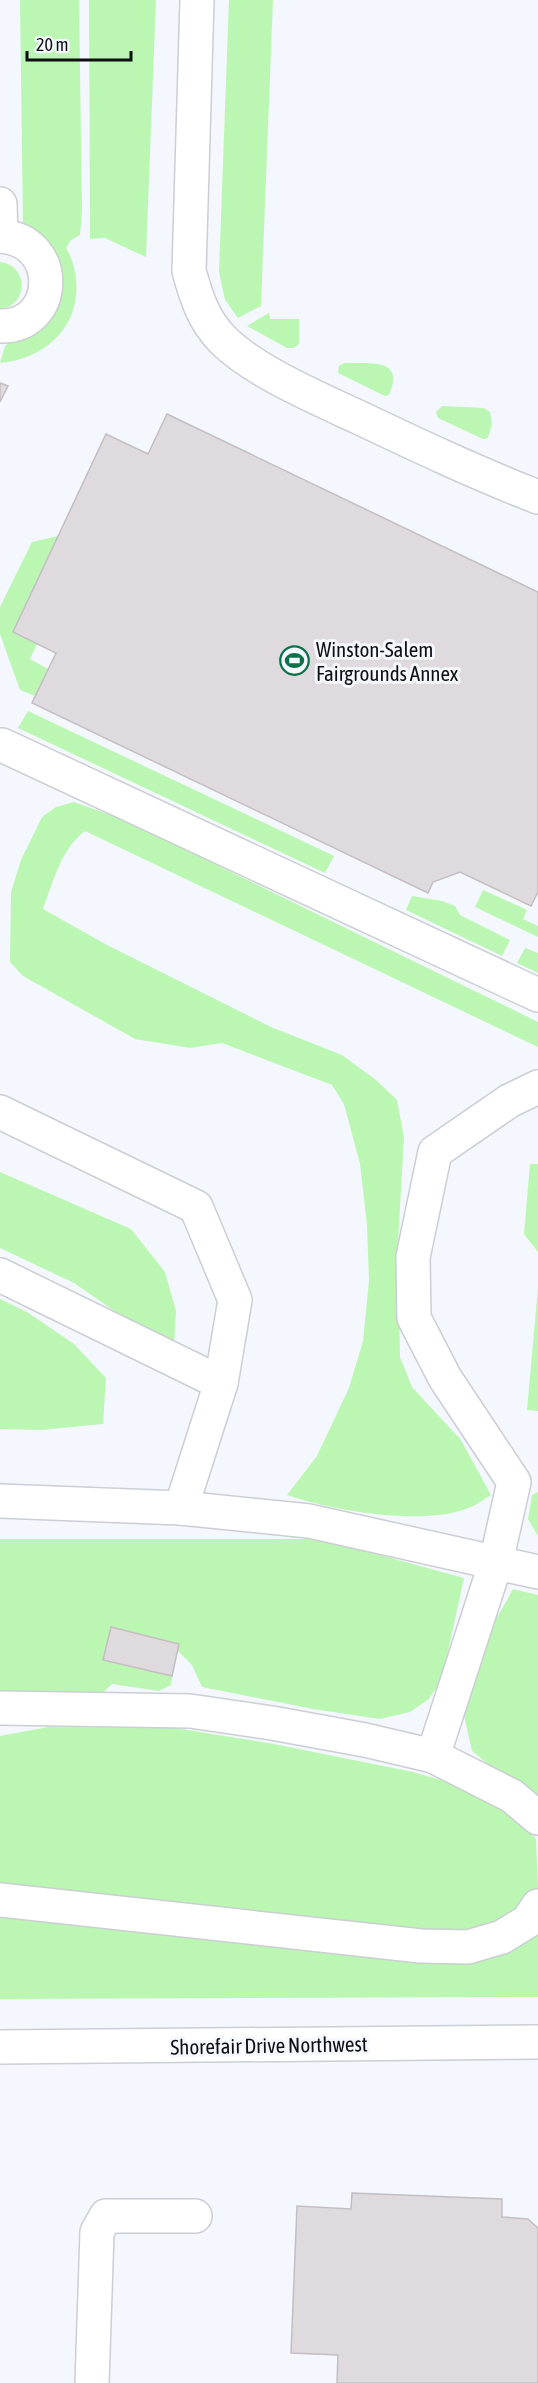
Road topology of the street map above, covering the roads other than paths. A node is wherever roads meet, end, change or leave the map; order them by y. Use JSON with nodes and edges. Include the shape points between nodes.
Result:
{"nodes":[{"id":1,"x":197,"y":0,"type":"edge"},
{"id":2,"x":0,"y":225,"type":"edge"},
{"id":3,"x":0,"y":326,"type":"edge"},
{"id":4,"x":538,"y":497,"type":"edge"},
{"id":5,"x":2,"y":745,"type":"dead end"},
{"id":6,"x":538,"y":995,"type":"edge"},
{"id":7,"x":538,"y":1087,"type":"edge"},
{"id":8,"x":0,"y":1112,"type":"edge"},
{"id":9,"x":0,"y":1275,"type":"edge"},
{"id":10,"x":221,"y":1383,"type":"junction"},
{"id":11,"x":0,"y":1502,"type":"edge"},
{"id":12,"x":181,"y":1508,"type":"junction"},
{"id":13,"x":496,"y":1562,"type":"junction"},
{"id":14,"x":538,"y":1572,"type":"edge"},
{"id":15,"x":0,"y":1708,"type":"edge"},
{"id":16,"x":433,"y":1756,"type":"junction"},
{"id":17,"x":538,"y":1818,"type":"edge"},
{"id":18,"x":0,"y":1900,"type":"edge"},
{"id":19,"x":538,"y":1906,"type":"edge"},
{"id":20,"x":538,"y":2042,"type":"edge"},
{"id":21,"x":0,"y":2047,"type":"edge"},
{"id":22,"x":195,"y":2216,"type":"dead end"},
{"id":23,"x":92,"y":2383,"type":"edge"}],
"edges":[{"from":1,"to":4,"type":"street","via":[[189,270],[207,320],[223,340],[248,359],[317,398],[485,477]]},
{"from":2,"to":3,"type":"street","via":[[30,245],[39,256],[46,285],[34,313],[22,322]]},
{"from":5,"to":6,"type":"street"},
{"from":7,"to":13,"type":"street","via":[[509,1101],[435,1152],[413,1257],[414,1318],[445,1378],[513,1482]]},
{"from":8,"to":10,"type":"street","via":[[196,1207],[236,1300]]},
{"from":9,"to":10,"type":"street"},
{"from":10,"to":12,"type":"street"},
{"from":11,"to":12,"type":"street"},
{"from":12,"to":13,"type":"street","via":[[309,1521]]},
{"from":13,"to":14,"type":"street"},
{"from":13,"to":16,"type":"street"},
{"from":15,"to":16,"type":"street","via":[[190,1711],[272,1723]]},
{"from":16,"to":17,"type":"street","via":[[512,1796]]},
{"from":18,"to":19,"type":"street","via":[[421,1946],[468,1947],[502,1937],[528,1921]]},
{"from":20,"to":21,"type":"street","name":"Shorefair Drive Northwest"},
{"from":22,"to":23,"type":"street","via":[[106,2216],[97,2232]]}]}
